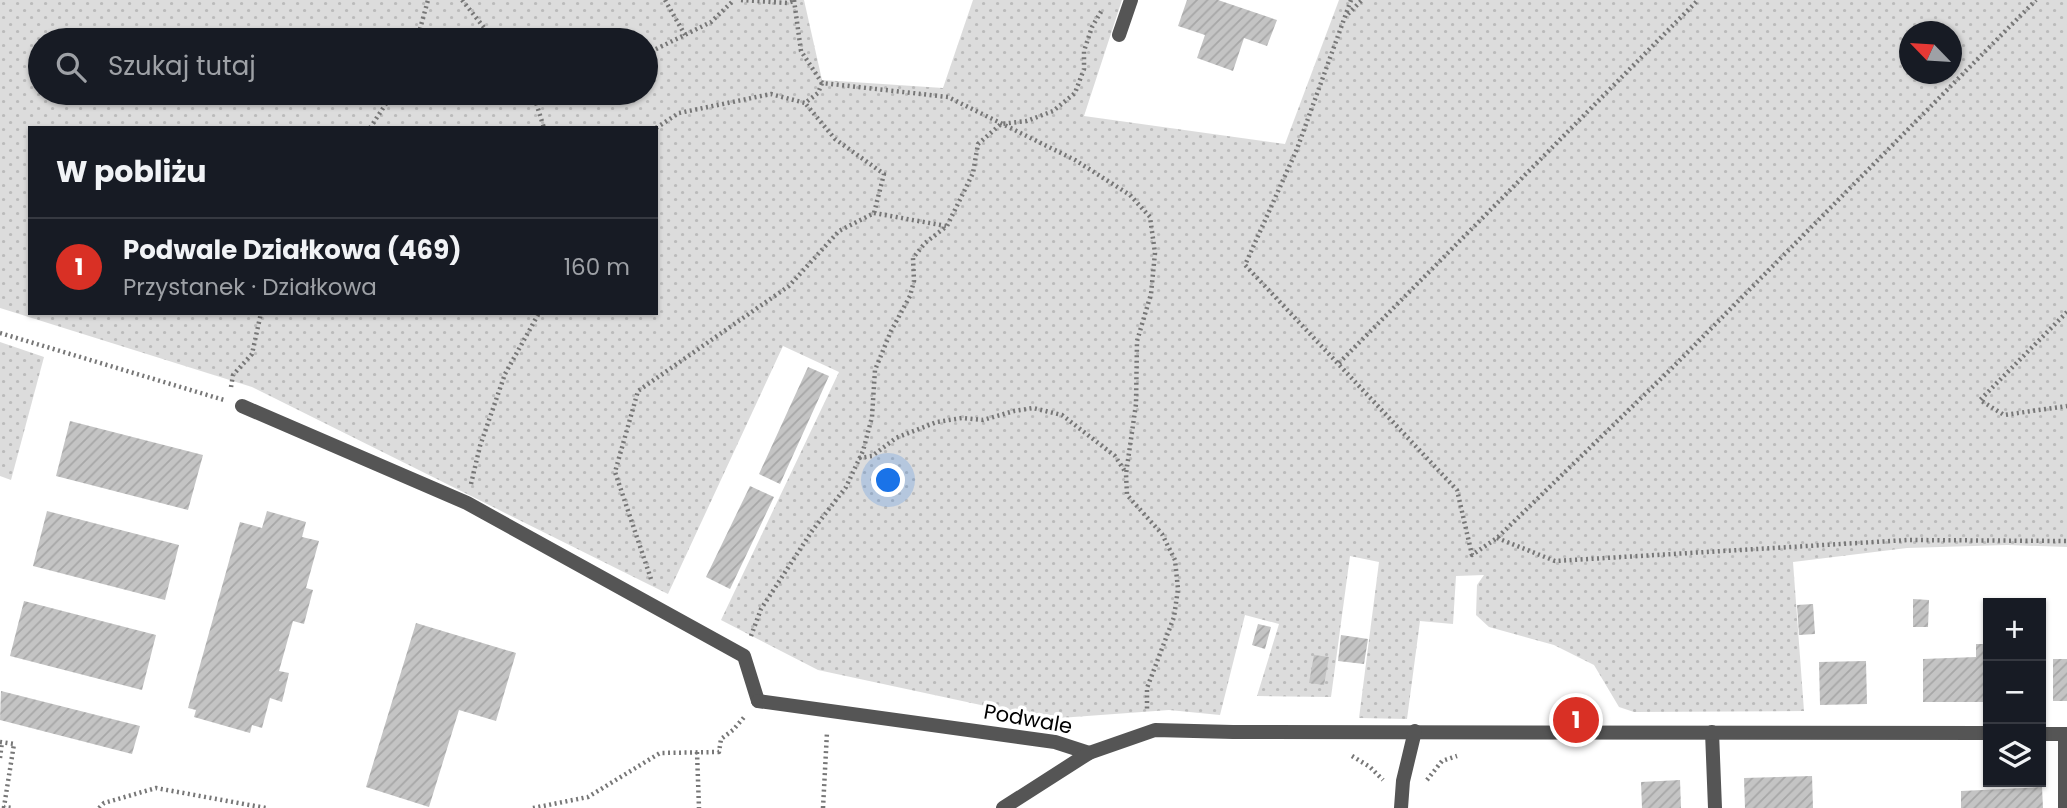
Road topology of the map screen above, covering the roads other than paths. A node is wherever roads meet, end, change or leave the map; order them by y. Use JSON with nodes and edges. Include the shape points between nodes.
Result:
{"nodes":[{"id":1,"x":1131,"y":0,"type":"edge"},
{"id":2,"x":1119,"y":35,"type":"dead end"},
{"id":3,"x":236,"y":404,"type":"road end"},
{"id":4,"x":1415,"y":731,"type":"junction"},
{"id":5,"x":1712,"y":732,"type":"junction"},
{"id":6,"x":1983,"y":733,"type":"edge"},
{"id":7,"x":2046,"y":734,"type":"edge"},
{"id":8,"x":2066,"y":734,"type":"edge"},
{"id":9,"x":1089,"y":753,"type":"junction"},
{"id":10,"x":1003,"y":808,"type":"edge"},
{"id":11,"x":1401,"y":808,"type":"edge"},
{"id":12,"x":1715,"y":808,"type":"edge"},
{"id":13,"x":2065,"y":808,"type":"edge"}],
"edges":[{"from":1,"to":2,"type":"street"},
{"from":3,"to":9,"type":"street","name":"Podwale","via":[[467,503],[744,656],[758,701],[1055,741]]},
{"from":4,"to":5,"type":"street","name":"Podwale"},
{"from":4,"to":9,"type":"street","name":"Podwale","via":[[1155,730]]},
{"from":4,"to":11,"type":"street","via":[[1402,781]]},
{"from":5,"to":6,"type":"street","name":"Podwale"},
{"from":5,"to":12,"type":"street"},
{"from":7,"to":8,"type":"street"},
{"from":8,"to":13,"type":"street"},
{"from":9,"to":10,"type":"street"}]}
